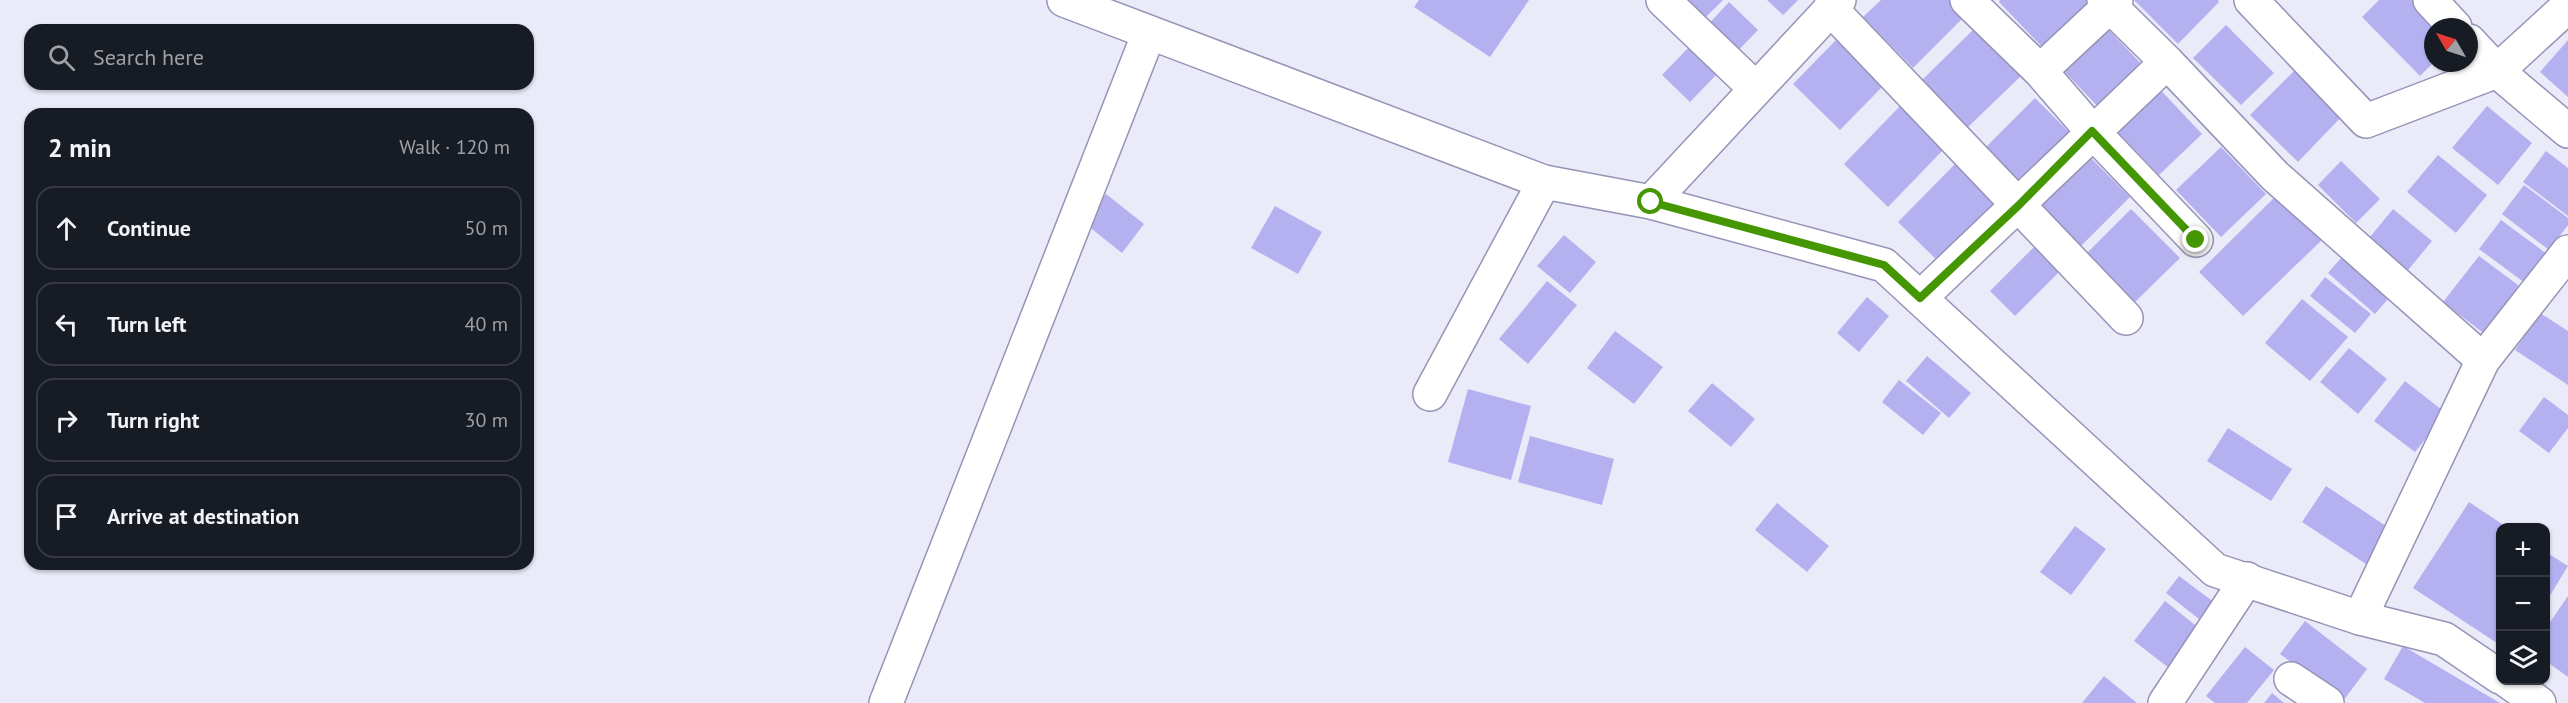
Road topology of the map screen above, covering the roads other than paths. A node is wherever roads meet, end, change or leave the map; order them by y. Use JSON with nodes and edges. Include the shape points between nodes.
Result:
{"nodes":[{"id":1,"x":1064,"y":0,"type":"edge"},
{"id":2,"x":1663,"y":0,"type":"edge"},
{"id":3,"x":1966,"y":0,"type":"edge"},
{"id":4,"x":2251,"y":0,"type":"edge"},
{"id":5,"x":2430,"y":0,"type":"edge"},
{"id":6,"x":2110,"y":2,"type":"edge"},
{"id":7,"x":1834,"y":4,"type":"edge"},
{"id":8,"x":2568,"y":6,"type":"edge"},
{"id":9,"x":2447,"y":18,"type":"edge"},
{"id":10,"x":1149,"y":33,"type":"junction"},
{"id":11,"x":2478,"y":51,"type":"edge"},
{"id":12,"x":2167,"y":62,"type":"junction"},
{"id":13,"x":2040,"y":71,"type":"junction"},
{"id":14,"x":2497,"y":71,"type":"junction"},
{"id":15,"x":1756,"y":89,"type":"junction"},
{"id":16,"x":2092,"y":131,"type":"junction"},
{"id":17,"x":2568,"y":131,"type":"edge"},
{"id":18,"x":1544,"y":182,"type":"junction"},
{"id":19,"x":1651,"y":202,"type":"junction"},
{"id":20,"x":2019,"y":205,"type":"junction"},
{"id":21,"x":2196,"y":240,"type":"dead end"},
{"id":22,"x":2568,"y":252,"type":"edge"},
{"id":23,"x":1920,"y":298,"type":"junction"},
{"id":24,"x":2126,"y":318,"type":"dead end"},
{"id":25,"x":2483,"y":360,"type":"junction"},
{"id":26,"x":1430,"y":394,"type":"dead end"},
{"id":27,"x":2247,"y":579,"type":"junction"},
{"id":28,"x":2360,"y":618,"type":"junction"},
{"id":29,"x":2496,"y":674,"type":"edge"},
{"id":30,"x":2291,"y":679,"type":"dead end"},
{"id":31,"x":2512,"y":685,"type":"edge"},
{"id":32,"x":2178,"y":699,"type":"edge"},
{"id":33,"x":886,"y":703,"type":"edge"},
{"id":34,"x":2327,"y":703,"type":"edge"},
{"id":35,"x":2540,"y":703,"type":"edge"}],
"edges":[{"from":1,"to":10,"type":"street"},
{"from":2,"to":15,"type":"street"},
{"from":3,"to":13,"type":"street"},
{"from":4,"to":14,"type":"street","via":[[2366,121]]},
{"from":5,"to":9,"type":"street"},
{"from":6,"to":12,"type":"street"},
{"from":6,"to":13,"type":"street"},
{"from":7,"to":15,"type":"street"},
{"from":7,"to":20,"type":"street"},
{"from":8,"to":14,"type":"street"},
{"from":10,"to":18,"type":"street"},
{"from":10,"to":33,"type":"street"},
{"from":11,"to":14,"type":"street"},
{"from":12,"to":16,"type":"street"},
{"from":12,"to":25,"type":"street","via":[[2275,176]]},
{"from":13,"to":16,"type":"street"},
{"from":14,"to":17,"type":"street"},
{"from":15,"to":19,"type":"street"},
{"from":16,"to":20,"type":"street"},
{"from":16,"to":21,"type":"street"},
{"from":18,"to":19,"type":"street"},
{"from":18,"to":26,"type":"street"},
{"from":19,"to":23,"type":"street","via":[[1884,265]]},
{"from":20,"to":23,"type":"street"},
{"from":20,"to":24,"type":"street"},
{"from":22,"to":25,"type":"street"},
{"from":23,"to":27,"type":"street","via":[[2215,570]]},
{"from":25,"to":28,"type":"street"},
{"from":27,"to":28,"type":"street"},
{"from":27,"to":32,"type":"street"},
{"from":28,"to":29,"type":"street","via":[[2444,639]]},
{"from":30,"to":34,"type":"street"},
{"from":31,"to":35,"type":"street"}]}
